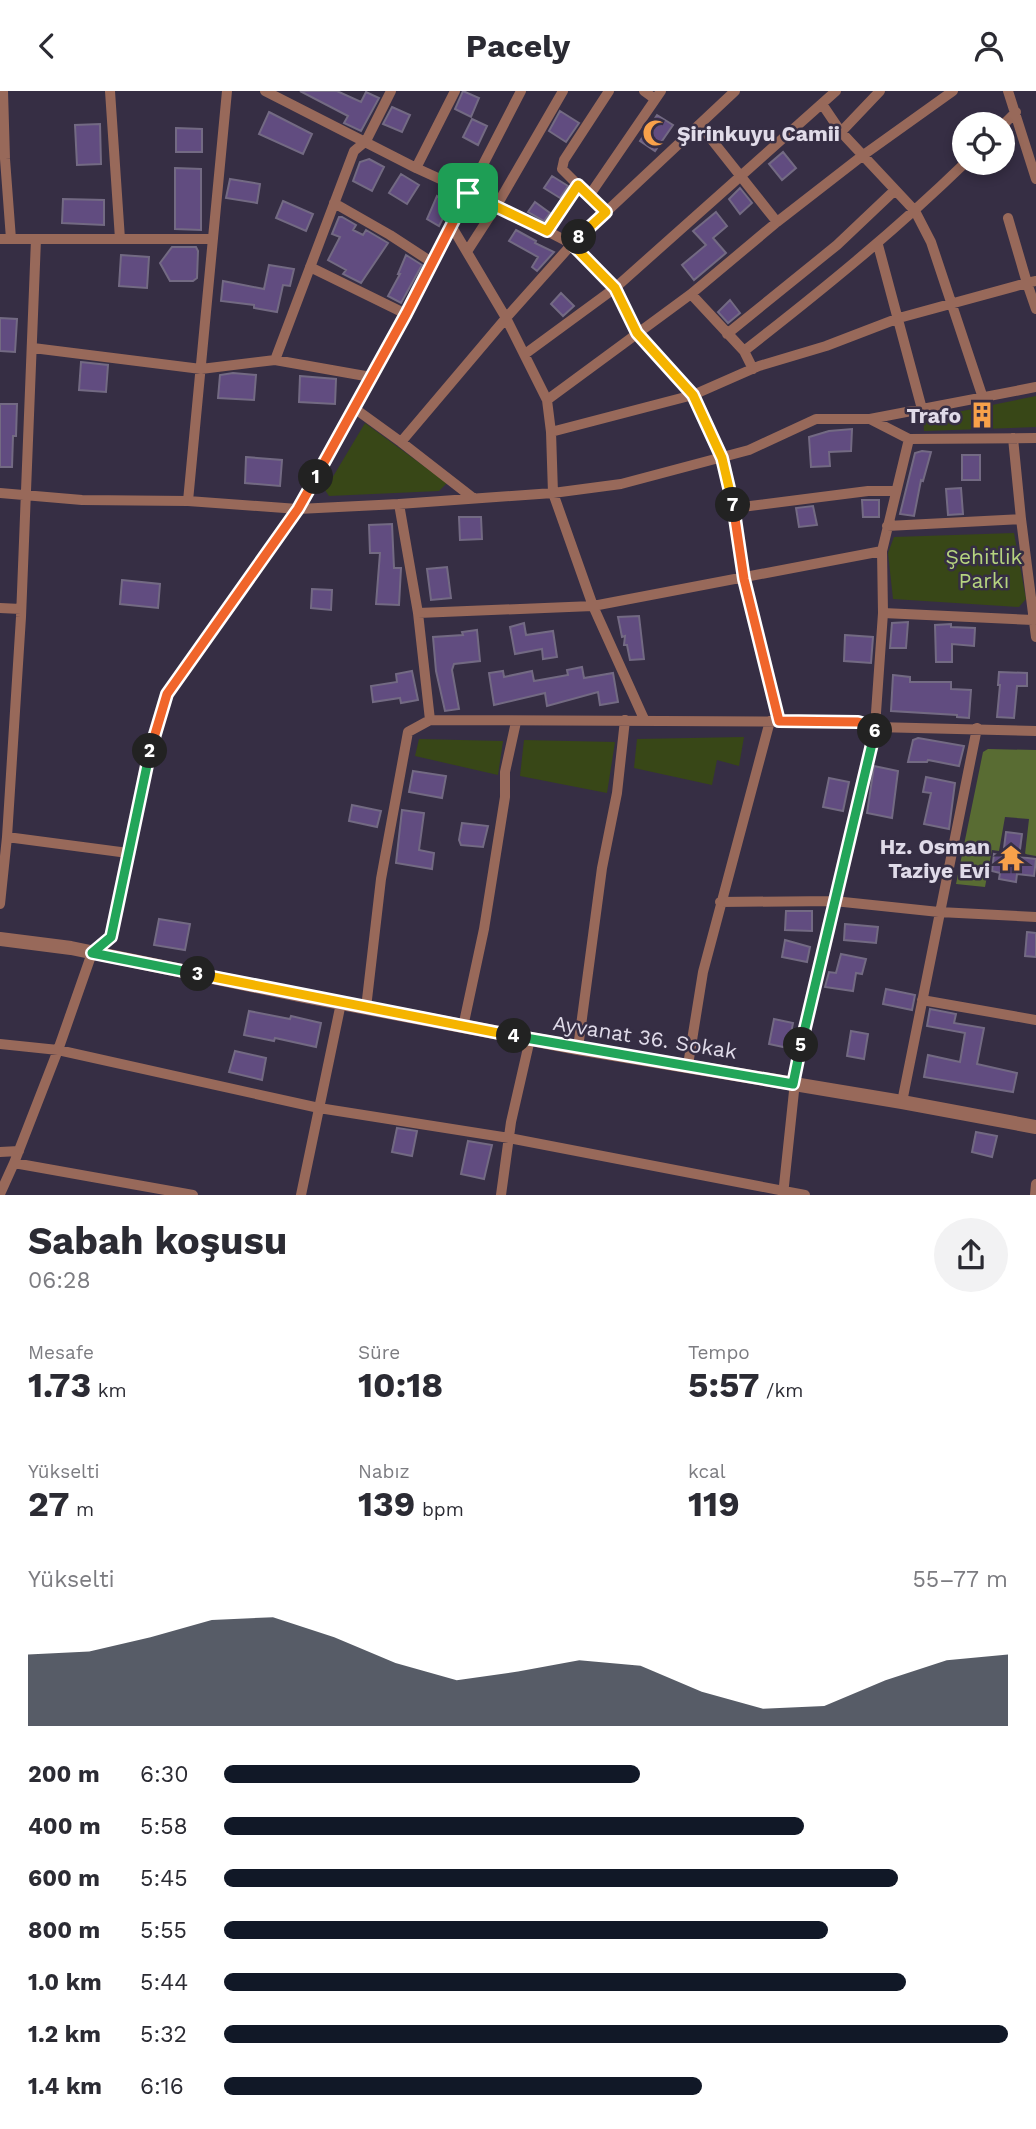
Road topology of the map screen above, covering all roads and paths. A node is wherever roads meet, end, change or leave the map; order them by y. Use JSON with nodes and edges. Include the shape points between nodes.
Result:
{"nodes":[{"id":1,"x":4,"y":91,"type":"edge"},
{"id":2,"x":110,"y":91,"type":"edge"},
{"id":3,"x":227,"y":91,"type":"edge"},
{"id":4,"x":265,"y":91,"type":"edge"},
{"id":5,"x":391,"y":91,"type":"edge"},
{"id":6,"x":455,"y":91,"type":"edge"},
{"id":7,"x":521,"y":91,"type":"edge"},
{"id":8,"x":563,"y":91,"type":"edge"},
{"id":9,"x":609,"y":91,"type":"edge"},
{"id":10,"x":643,"y":91,"type":"edge"},
{"id":11,"x":735,"y":91,"type":"edge"},
{"id":12,"x":836,"y":91,"type":"edge"},
{"id":13,"x":880,"y":91,"type":"edge"},
{"id":14,"x":953,"y":91,"type":"edge"},
{"id":15,"x":1008,"y":91,"type":"edge"},
{"id":16,"x":658,"y":95,"type":"edge"},
{"id":17,"x":822,"y":104,"type":"junction"},
{"id":18,"x":1016,"y":112,"type":"joint"},
{"id":19,"x":699,"y":125,"type":"junction"},
{"id":20,"x":841,"y":132,"type":"junction"},
{"id":21,"x":1022,"y":132,"type":"junction"},
{"id":22,"x":1036,"y":133,"type":"edge"},
{"id":23,"x":366,"y":141,"type":"junction"},
{"id":24,"x":863,"y":156,"type":"junction"},
{"id":25,"x":2,"y":159,"type":"edge"},
{"id":26,"x":416,"y":168,"type":"junction"},
{"id":27,"x":741,"y":175,"type":"junction"},
{"id":28,"x":952,"y":175,"type":"edge"},
{"id":29,"x":1036,"y":179,"type":"edge"},
{"id":30,"x":578,"y":185,"type":"junction"},
{"id":31,"x":895,"y":190,"type":"junction"},
{"id":32,"x":468,"y":193,"type":"junction"},
{"id":33,"x":589,"y":196,"type":"junction"},
{"id":34,"x":334,"y":203,"type":"junction"},
{"id":35,"x":497,"y":205,"type":"junction"},
{"id":36,"x":915,"y":211,"type":"junction"},
{"id":37,"x":606,"y":212,"type":"junction"},
{"id":38,"x":1008,"y":218,"type":"dead end"},
{"id":39,"x":777,"y":222,"type":"junction"},
{"id":40,"x":452,"y":227,"type":"junction"},
{"id":41,"x":547,"y":231,"type":"junction"},
{"id":42,"x":5,"y":239,"type":"edge"},
{"id":43,"x":36,"y":239,"type":"junction"},
{"id":44,"x":120,"y":239,"type":"junction"},
{"id":45,"x":213,"y":239,"type":"junction"},
{"id":46,"x":572,"y":244,"type":"junction"},
{"id":47,"x":878,"y":245,"type":"junction"},
{"id":48,"x":468,"y":250,"type":"junction"},
{"id":49,"x":433,"y":263,"type":"junction"},
{"id":50,"x":310,"y":267,"type":"junction"},
{"id":51,"x":1032,"y":282,"type":"edge"},
{"id":52,"x":615,"y":288,"type":"junction"},
{"id":53,"x":691,"y":294,"type":"junction"},
{"id":54,"x":953,"y":304,"type":"junction"},
{"id":55,"x":1036,"y":309,"type":"edge"},
{"id":56,"x":406,"y":314,"type":"junction"},
{"id":57,"x":506,"y":318,"type":"junction"},
{"id":58,"x":899,"y":318,"type":"junction"},
{"id":59,"x":637,"y":333,"type":"junction"},
{"id":60,"x":727,"y":334,"type":"junction"},
{"id":61,"x":33,"y":348,"type":"junction"},
{"id":62,"x":744,"y":351,"type":"junction"},
{"id":63,"x":526,"y":354,"type":"junction"},
{"id":64,"x":275,"y":360,"type":"junction"},
{"id":65,"x":201,"y":369,"type":"junction"},
{"id":66,"x":752,"y":369,"type":"junction"},
{"id":67,"x":371,"y":377,"type":"junction"},
{"id":68,"x":1036,"y":387,"type":"edge"},
{"id":69,"x":693,"y":395,"type":"junction"},
{"id":70,"x":983,"y":398,"type":"junction"},
{"id":71,"x":547,"y":400,"type":"junction"},
{"id":72,"x":354,"y":408,"type":"junction"},
{"id":73,"x":922,"y":409,"type":"junction"},
{"id":74,"x":870,"y":419,"type":"junction"},
{"id":75,"x":551,"y":432,"type":"junction"},
{"id":76,"x":1013,"y":438,"type":"junction"},
{"id":77,"x":1036,"y":438,"type":"edge"},
{"id":78,"x":909,"y":439,"type":"junction"},
{"id":79,"x":401,"y":442,"type":"junction"},
{"id":80,"x":722,"y":458,"type":"junction"},
{"id":81,"x":896,"y":491,"type":"junction"},
{"id":82,"x":553,"y":492,"type":"junction"},
{"id":83,"x":0,"y":493,"type":"edge"},
{"id":84,"x":26,"y":494,"type":"junction"},
{"id":85,"x":473,"y":498,"type":"junction"},
{"id":86,"x":188,"y":501,"type":"junction"},
{"id":87,"x":399,"y":504,"type":"junction"},
{"id":88,"x":734,"y":508,"type":"junction"},
{"id":89,"x":298,"y":509,"type":"junction"},
{"id":90,"x":1021,"y":519,"type":"junction"},
{"id":91,"x":887,"y":526,"type":"junction"},
{"id":92,"x":882,"y":551,"type":"junction"},
{"id":93,"x":744,"y":579,"type":"junction"},
{"id":94,"x":1033,"y":591,"type":"edge"},
{"id":95,"x":593,"y":606,"type":"junction"},
{"id":96,"x":0,"y":608,"type":"edge"},
{"id":97,"x":21,"y":609,"type":"junction"},
{"id":98,"x":418,"y":613,"type":"junction"},
{"id":99,"x":883,"y":613,"type":"junction"},
{"id":100,"x":1033,"y":620,"type":"junction"},
{"id":101,"x":1036,"y":637,"type":"edge"},
{"id":102,"x":644,"y":719,"type":"junction"},
{"id":103,"x":430,"y":720,"type":"junction"},
{"id":104,"x":625,"y":720,"type":"junction"},
{"id":105,"x":774,"y":721,"type":"junction"},
{"id":106,"x":516,"y":722,"type":"junction"},
{"id":107,"x":876,"y":727,"type":"junction"},
{"id":108,"x":977,"y":728,"type":"junction"},
{"id":109,"x":1036,"y":731,"type":"edge"},
{"id":110,"x":0,"y":753,"type":"edge"},
{"id":111,"x":13,"y":754,"type":"junction"},
{"id":112,"x":7,"y":837,"type":"junction"},
{"id":113,"x":128,"y":853,"type":"junction"},
{"id":114,"x":834,"y":901,"type":"junction"},
{"id":115,"x":720,"y":902,"type":"junction"},
{"id":116,"x":0,"y":904,"type":"edge"},
{"id":117,"x":939,"y":912,"type":"junction"},
{"id":118,"x":1036,"y":917,"type":"edge"},
{"id":119,"x":0,"y":939,"type":"edge"},
{"id":120,"x":92,"y":953,"type":"junction"},
{"id":121,"x":922,"y":1000,"type":"junction"},
{"id":122,"x":341,"y":1003,"type":"junction"},
{"id":123,"x":366,"y":1008,"type":"junction"},
{"id":124,"x":1036,"y":1020,"type":"edge"},
{"id":125,"x":463,"y":1027,"type":"junction"},
{"id":126,"x":530,"y":1039,"type":"junction"},
{"id":127,"x":0,"y":1044,"type":"edge"},
{"id":128,"x":578,"y":1048,"type":"junction"},
{"id":129,"x":58,"y":1050,"type":"junction"},
{"id":130,"x":688,"y":1065,"type":"junction"},
{"id":131,"x":793,"y":1084,"type":"junction"},
{"id":132,"x":902,"y":1101,"type":"junction"},
{"id":133,"x":319,"y":1108,"type":"junction"},
{"id":134,"x":1036,"y":1127,"type":"edge"},
{"id":135,"x":509,"y":1138,"type":"junction"},
{"id":136,"x":19,"y":1151,"type":"junction"},
{"id":137,"x":0,"y":1152,"type":"edge"},
{"id":138,"x":14,"y":1163,"type":"junction"},
{"id":139,"x":1036,"y":1184,"type":"edge"},
{"id":140,"x":783,"y":1192,"type":"edge"},
{"id":141,"x":0,"y":1194,"type":"edge"},
{"id":142,"x":193,"y":1195,"type":"edge"},
{"id":143,"x":301,"y":1195,"type":"edge"},
{"id":144,"x":501,"y":1195,"type":"edge"},
{"id":145,"x":805,"y":1195,"type":"edge"},
{"id":146,"x":1034,"y":1195,"type":"edge"}],
"edges":[{"from":1,"to":25,"type":"street"},
{"from":2,"to":44,"type":"street"},
{"from":3,"to":45,"type":"street"},
{"from":4,"to":23,"type":"street"},
{"from":5,"to":23,"type":"street"},
{"from":6,"to":26,"type":"street"},
{"from":7,"to":32,"type":"street"},
{"from":8,"to":35,"type":"street"},
{"from":9,"to":30,"type":"street","via":[[564,160],[562,169]]},
{"from":10,"to":16,"type":"street"},
{"from":11,"to":19,"type":"street"},
{"from":12,"to":17,"type":"street"},
{"from":13,"to":20,"type":"street"},
{"from":14,"to":24,"type":"street"},
{"from":15,"to":18,"type":"street"},
{"from":16,"to":33,"type":"street"},
{"from":17,"to":20,"type":"street"},
{"from":17,"to":27,"type":"street"},
{"from":18,"to":21,"type":"street"},
{"from":19,"to":27,"type":"street"},
{"from":19,"to":37,"type":"street"},
{"from":20,"to":24,"type":"street"},
{"from":21,"to":22,"type":"street"},
{"from":21,"to":29,"type":"street"},
{"from":23,"to":26,"type":"street"},
{"from":23,"to":34,"type":"street","via":[[354,151]]},
{"from":24,"to":31,"type":"street"},
{"from":24,"to":39,"type":"street"},
{"from":25,"to":42,"type":"street"},
{"from":26,"to":32,"type":"street"},
{"from":27,"to":39,"type":"street"},
{"from":27,"to":52,"type":"street"},
{"from":28,"to":36,"type":"street"},
{"from":30,"to":33,"type":"street"},
{"from":30,"to":41,"type":"street"},
{"from":31,"to":36,"type":"street"},
{"from":31,"to":60,"type":"street","via":[[837,245]]},
{"from":32,"to":35,"type":"street"},
{"from":32,"to":40,"type":"street"},
{"from":33,"to":37,"type":"street"},
{"from":34,"to":49,"type":"street"},
{"from":34,"to":50,"type":"street"},
{"from":35,"to":41,"type":"street"},
{"from":35,"to":48,"type":"street"},
{"from":36,"to":47,"type":"street"},
{"from":36,"to":54,"type":"street"},
{"from":37,"to":46,"type":"street"},
{"from":38,"to":51,"type":"street"},
{"from":39,"to":53,"type":"street"},
{"from":40,"to":48,"type":"street"},
{"from":40,"to":49,"type":"street"},
{"from":41,"to":46,"type":"street"},
{"from":42,"to":43,"type":"street"},
{"from":43,"to":44,"type":"street"},
{"from":43,"to":61,"type":"street"},
{"from":44,"to":45,"type":"street"},
{"from":45,"to":65,"type":"street"},
{"from":46,"to":52,"type":"street"},
{"from":46,"to":57,"type":"street"},
{"from":47,"to":58,"type":"street"},
{"from":47,"to":62,"type":"street"},
{"from":48,"to":57,"type":"street"},
{"from":49,"to":56,"type":"street"},
{"from":50,"to":56,"type":"street"},
{"from":50,"to":64,"type":"street"},
{"from":51,"to":54,"type":"street"},
{"from":51,"to":55,"type":"street"},
{"from":52,"to":59,"type":"street"},
{"from":52,"to":63,"type":"street"},
{"from":53,"to":59,"type":"street"},
{"from":53,"to":60,"type":"street"},
{"from":54,"to":58,"type":"street"},
{"from":54,"to":70,"type":"street"},
{"from":56,"to":67,"type":"street"},
{"from":57,"to":63,"type":"street"},
{"from":57,"to":79,"type":"street"},
{"from":58,"to":66,"type":"street"},
{"from":58,"to":73,"type":"street"},
{"from":59,"to":69,"type":"street"},
{"from":59,"to":71,"type":"street"},
{"from":60,"to":62,"type":"street"},
{"from":61,"to":65,"type":"street"},
{"from":61,"to":84,"type":"street"},
{"from":62,"to":66,"type":"street"},
{"from":63,"to":71,"type":"street"},
{"from":64,"to":65,"type":"street"},
{"from":64,"to":67,"type":"street"},
{"from":65,"to":86,"type":"street"},
{"from":66,"to":69,"type":"street"},
{"from":67,"to":72,"type":"street"},
{"from":68,"to":70,"type":"street"},
{"from":69,"to":75,"type":"street"},
{"from":69,"to":80,"type":"street"},
{"from":70,"to":73,"type":"street"},
{"from":71,"to":75,"type":"street"},
{"from":72,"to":79,"type":"street"},
{"from":72,"to":89,"type":"street"},
{"from":73,"to":74,"type":"street"},
{"from":74,"to":78,"type":"street"},
{"from":74,"to":80,"type":"street","via":[[816,419]]},
{"from":75,"to":82,"type":"street"},
{"from":76,"to":77,"type":"street"},
{"from":76,"to":78,"type":"street"},
{"from":76,"to":90,"type":"street"},
{"from":78,"to":81,"type":"street"},
{"from":79,"to":85,"type":"street"},
{"from":80,"to":82,"type":"street","via":[[621,484]]},
{"from":80,"to":88,"type":"street"},
{"from":81,"to":88,"type":"street"},
{"from":81,"to":91,"type":"street"},
{"from":82,"to":85,"type":"street"},
{"from":82,"to":95,"type":"street"},
{"from":83,"to":84,"type":"street"},
{"from":84,"to":86,"type":"street","via":[[82,500]]},
{"from":84,"to":97,"type":"street"},
{"from":85,"to":87,"type":"street"},
{"from":86,"to":89,"type":"street"},
{"from":87,"to":89,"type":"street"},
{"from":87,"to":98,"type":"street"},
{"from":88,"to":93,"type":"street"},
{"from":89,"to":113,"type":"street","via":[[167,694],[145,768]]},
{"from":90,"to":91,"type":"street"},
{"from":90,"to":94,"type":"street"},
{"from":91,"to":92,"type":"street"},
{"from":92,"to":93,"type":"street"},
{"from":92,"to":99,"type":"street"},
{"from":93,"to":95,"type":"street"},
{"from":93,"to":105,"type":"street"},
{"from":94,"to":100,"type":"street"},
{"from":95,"to":98,"type":"street"},
{"from":95,"to":102,"type":"street"},
{"from":96,"to":97,"type":"street"},
{"from":97,"to":111,"type":"street"},
{"from":98,"to":103,"type":"street"},
{"from":99,"to":100,"type":"street"},
{"from":99,"to":107,"type":"street"},
{"from":100,"to":101,"type":"street"},
{"from":102,"to":104,"type":"street"},
{"from":102,"to":105,"type":"street"},
{"from":103,"to":106,"type":"street"},
{"from":103,"to":123,"type":"street","via":[[408,731],[381,879]]},
{"from":104,"to":106,"type":"street"},
{"from":104,"to":128,"type":"street"},
{"from":105,"to":107,"type":"street","via":[[858,722]]},
{"from":105,"to":115,"type":"street"},
{"from":106,"to":125,"type":"street","via":[[484,929]]},
{"from":107,"to":108,"type":"street"},
{"from":107,"to":114,"type":"street"},
{"from":108,"to":109,"type":"street"},
{"from":108,"to":117,"type":"street"},
{"from":110,"to":111,"type":"street"},
{"from":111,"to":112,"type":"street"},
{"from":112,"to":113,"type":"street"},
{"from":112,"to":116,"type":"street"},
{"from":113,"to":120,"type":"street","via":[[111,937]]},
{"from":114,"to":115,"type":"street"},
{"from":114,"to":117,"type":"street"},
{"from":114,"to":131,"type":"street"},
{"from":115,"to":130,"type":"street"},
{"from":117,"to":118,"type":"street"},
{"from":117,"to":121,"type":"street"},
{"from":119,"to":120,"type":"street","name":"Ayvanat 36. Sokak"},
{"from":120,"to":122,"type":"street","name":"Ayvanat 36. Sokak"},
{"from":120,"to":129,"type":"street"},
{"from":121,"to":124,"type":"street"},
{"from":121,"to":132,"type":"street"},
{"from":122,"to":123,"type":"street","name":"Ayvanat 36. Sokak"},
{"from":122,"to":133,"type":"street"},
{"from":123,"to":125,"type":"street","name":"Ayvanat 36. Sokak"},
{"from":125,"to":126,"type":"street","name":"Ayvanat 36. Sokak"},
{"from":126,"to":128,"type":"street","name":"Ayvanat 36. Sokak"},
{"from":126,"to":135,"type":"street"},
{"from":127,"to":129,"type":"street"},
{"from":128,"to":130,"type":"street","name":"Ayvanat 36. Sokak"},
{"from":129,"to":133,"type":"street"},
{"from":129,"to":136,"type":"street"},
{"from":130,"to":131,"type":"street","name":"Ayvanat 36. Sokak"},
{"from":131,"to":132,"type":"street","name":"Ayvanat 36. Sokak"},
{"from":131,"to":140,"type":"street"},
{"from":132,"to":134,"type":"street","name":"Ayvanat 36. Sokak"},
{"from":133,"to":135,"type":"street"},
{"from":133,"to":143,"type":"street"},
{"from":135,"to":140,"type":"street"},
{"from":135,"to":144,"type":"street"},
{"from":136,"to":137,"type":"street"},
{"from":136,"to":138,"type":"street"},
{"from":138,"to":141,"type":"street"},
{"from":138,"to":142,"type":"street"},
{"from":139,"to":146,"type":"street"},
{"from":140,"to":145,"type":"street"}]}
